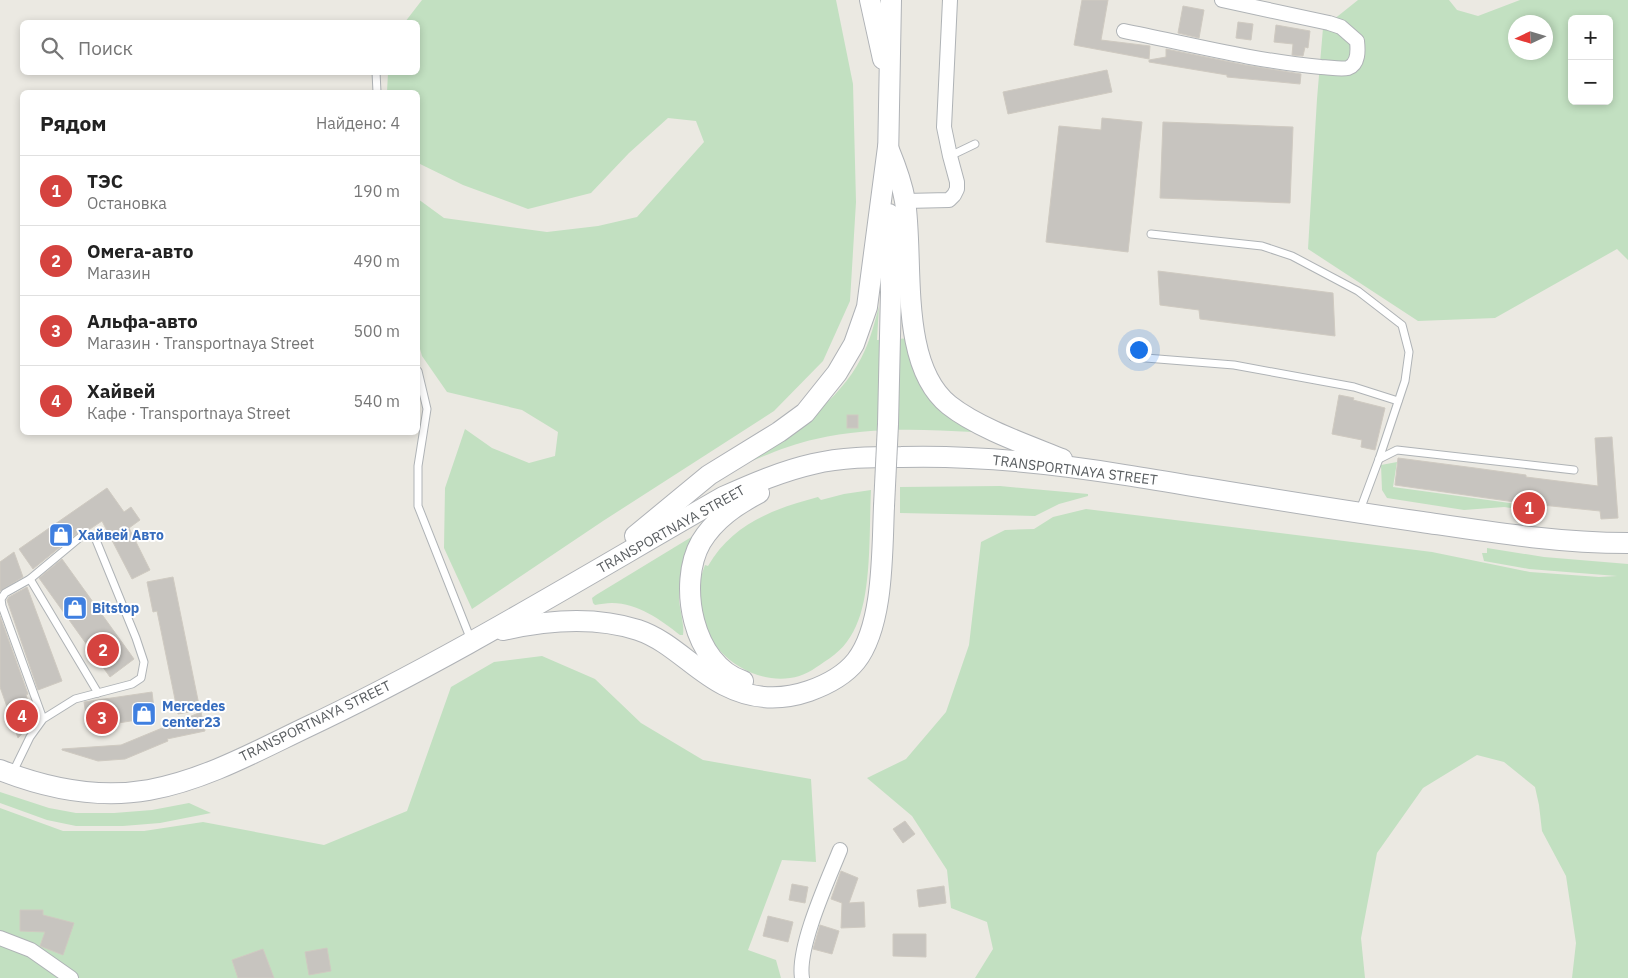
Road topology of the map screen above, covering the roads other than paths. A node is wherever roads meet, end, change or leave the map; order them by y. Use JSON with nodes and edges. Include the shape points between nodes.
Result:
{"nodes":[{"id":1,"x":870,"y":0,"type":"edge"},
{"id":2,"x":891,"y":0,"type":"edge"},
{"id":3,"x":950,"y":0,"type":"edge"},
{"id":4,"x":1222,"y":0,"type":"edge"},
{"id":5,"x":1227,"y":0,"type":"edge"},
{"id":6,"x":1124,"y":31,"type":"dead end"},
{"id":7,"x":376,"y":75,"type":"edge"},
{"id":8,"x":890,"y":85,"type":"junction"},
{"id":9,"x":377,"y":90,"type":"edge"},
{"id":10,"x":975,"y":144,"type":"dead end"},
{"id":11,"x":888,"y":147,"type":"junction"},
{"id":12,"x":950,"y":156,"type":"junction"},
{"id":13,"x":905,"y":201,"type":"junction"},
{"id":14,"x":1151,"y":234,"type":"dead end"},
{"id":15,"x":1133,"y":357,"type":"dead end"},
{"id":16,"x":420,"y":379,"type":"edge"},
{"id":17,"x":1398,"y":401,"type":"junction"},
{"id":18,"x":1379,"y":459,"type":"junction"},
{"id":19,"x":814,"y":464,"type":"junction"},
{"id":20,"x":1090,"y":470,"type":"junction"},
{"id":21,"x":1574,"y":470,"type":"dead end"},
{"id":22,"x":1359,"y":513,"type":"junction"},
{"id":23,"x":1628,"y":543,"type":"edge"},
{"id":24,"x":592,"y":572,"type":"junction"},
{"id":25,"x":30,"y":579,"type":"junction"},
{"id":26,"x":480,"y":638,"type":"junction"},
{"id":27,"x":826,"y":685,"type":"junction"},
{"id":28,"x":98,"y":693,"type":"junction"},
{"id":29,"x":43,"y":719,"type":"junction"},
{"id":30,"x":6,"y":772,"type":"edge"},
{"id":31,"x":840,"y":850,"type":"dead end"},
{"id":32,"x":0,"y":938,"type":"edge"},
{"id":33,"x":71,"y":978,"type":"edge"},
{"id":34,"x":802,"y":978,"type":"edge"}],
"edges":[{"from":1,"to":8,"type":"main road"},
{"from":2,"to":8,"type":"main road"},
{"from":3,"to":12,"type":"street","via":[[944,127]]},
{"from":4,"to":5,"type":"street"},
{"from":5,"to":6,"type":"street","via":[[1341,27],[1356,41],[1355,63],[1348,68],[1306,66]]},
{"from":7,"to":9,"type":"lane"},
{"from":8,"to":11,"type":"main road"},
{"from":10,"to":12,"type":"lane"},
{"from":11,"to":13,"type":"main road"},
{"from":11,"to":24,"type":"main road","via":[[867,306],[854,344],[837,373],[805,414],[709,476]]},
{"from":11,"to":27,"type":"main road","bridge":true,"via":[[891,292],[888,424],[881,562],[874,625],[856,661]]},
{"from":12,"to":13,"type":"street","via":[[957,189],[949,200]]},
{"from":13,"to":20,"type":"main road","via":[[914,334],[920,363],[933,387],[948,404],[987,428]]},
{"from":14,"to":17,"type":"lane","via":[[1262,246],[1292,256],[1358,291],[1402,325],[1409,352]]},
{"from":15,"to":17,"type":"lane","via":[[1234,365],[1354,387]]},
{"from":16,"to":26,"type":"lane","via":[[427,409],[418,466],[418,506]]},
{"from":17,"to":18,"type":"lane"},
{"from":18,"to":21,"type":"lane","via":[[1397,450]]},
{"from":18,"to":22,"type":"lane"},
{"from":19,"to":20,"type":"main road","name":"TRANSPORTNAYA STREET","via":[[857,458],[929,456],[1011,460]]},
{"from":19,"to":24,"type":"main road","name":"TRANSPORTNAYA STREET","via":[[722,497]]},
{"from":19,"to":27,"type":"main road","via":[[747,500],[712,527],[694,559],[691,600],[694,625],[703,644],[723,669],[737,679],[778,689]]},
{"from":20,"to":22,"type":"main road","name":"TRANSPORTNAYA STREET"},
{"from":22,"to":23,"type":"main road","name":"TRANSPORTNAYA STREET","via":[[1538,539]]},
{"from":24,"to":26,"type":"main road","name":"TRANSPORTNAYA STREET"},
{"from":25,"to":28,"type":"lane"},
{"from":25,"to":28,"type":"lane","via":[[84,534],[92,535],[96,540],[144,662],[142,678]]},
{"from":25,"to":29,"type":"lane","via":[[5,593],[1,599]]},
{"from":26,"to":27,"type":"main road","via":[[532,624],[604,622],[640,630],[725,686],[744,694],[783,698]]},
{"from":26,"to":30,"type":"main road","name":"TRANSPORTNAYA STREET","via":[[337,713],[184,781],[149,790],[88,793],[62,790]]},
{"from":28,"to":29,"type":"lane","via":[[75,699]]},
{"from":29,"to":30,"type":"lane"},
{"from":31,"to":34,"type":"street","via":[[817,907],[804,952]]},
{"from":32,"to":33,"type":"street","via":[[31,950]]}]}
